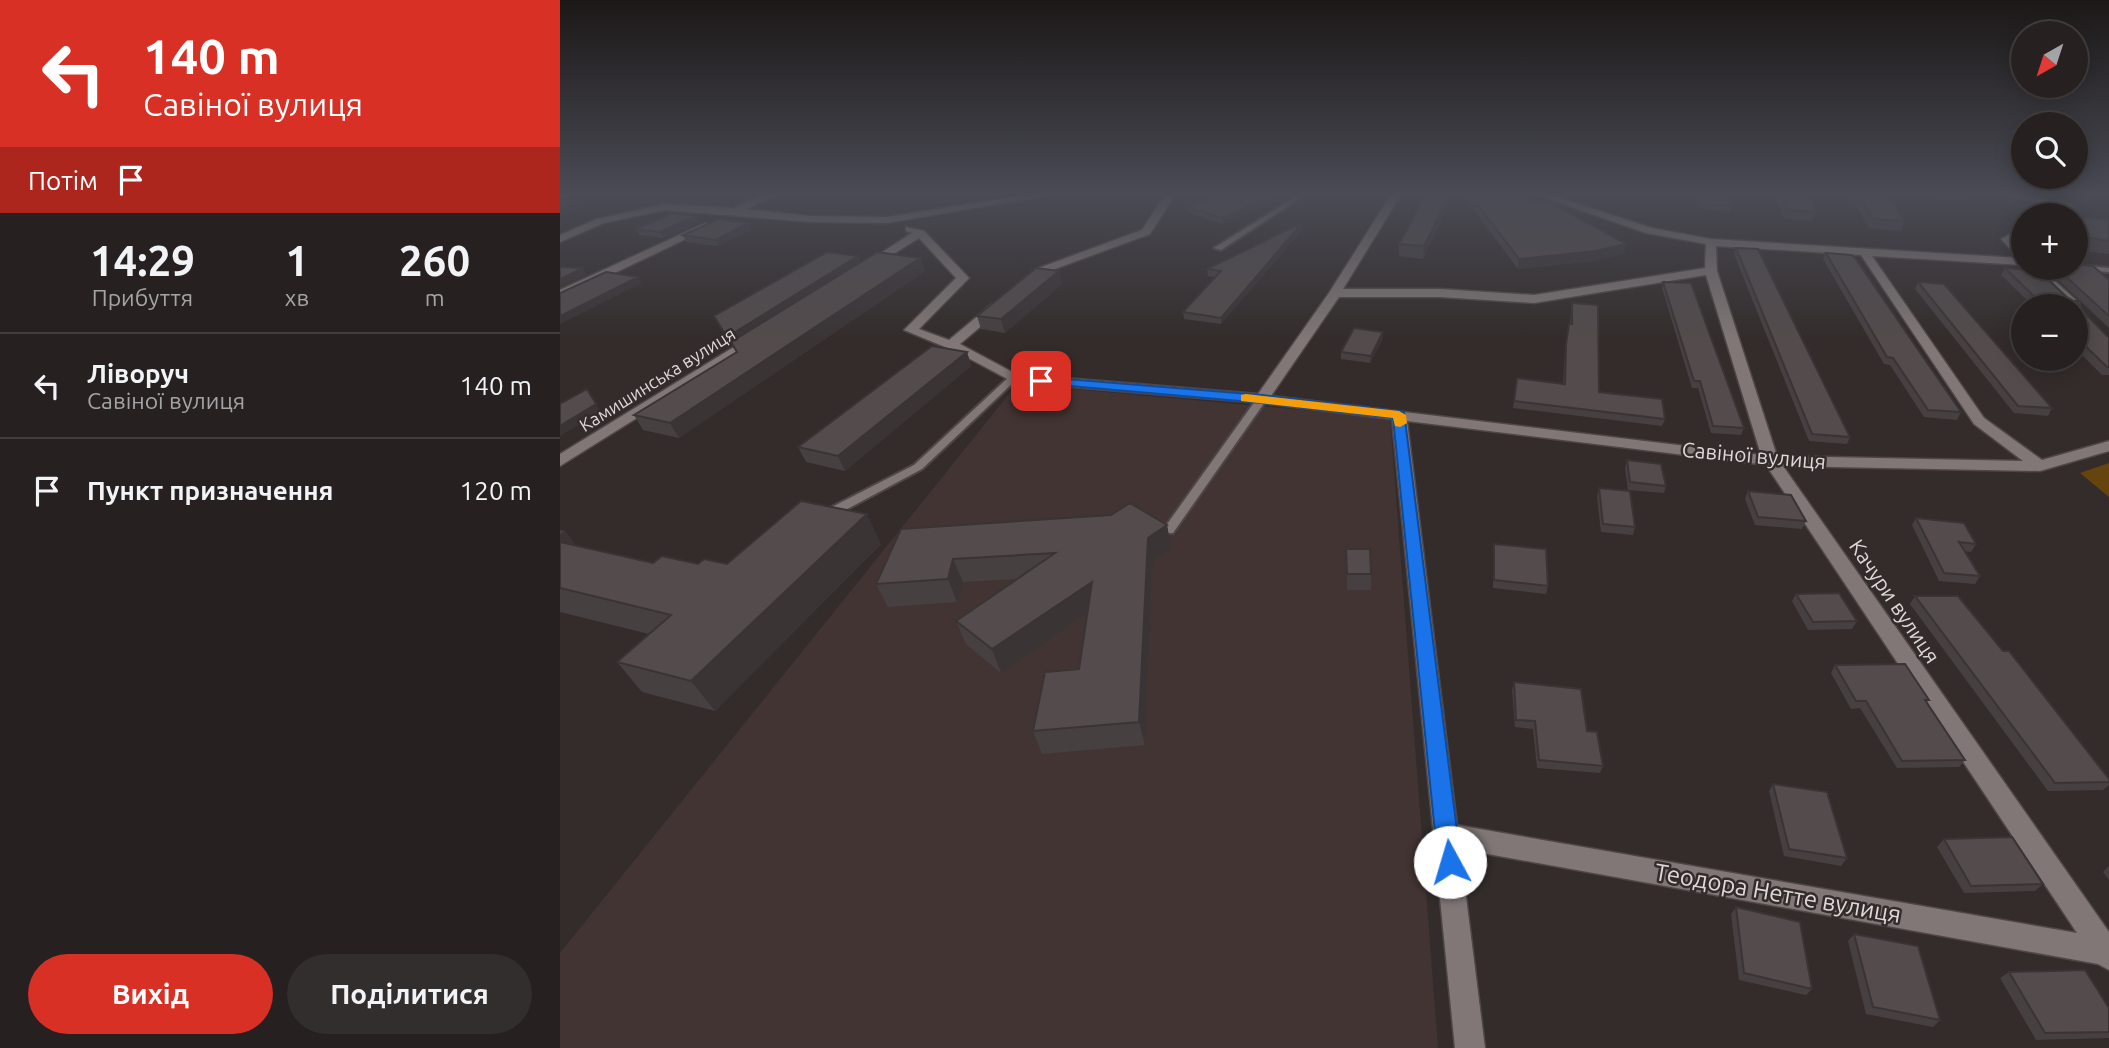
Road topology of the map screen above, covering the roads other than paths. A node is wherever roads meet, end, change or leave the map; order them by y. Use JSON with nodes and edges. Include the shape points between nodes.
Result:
{"nodes":[{"id":1,"x":671,"y":242,"type":"edge"},
{"id":2,"x":906,"y":242,"type":"edge"},
{"id":3,"x":929,"y":242,"type":"edge"},
{"id":4,"x":1119,"y":242,"type":"edge"},
{"id":5,"x":1229,"y":242,"type":"edge"},
{"id":6,"x":1367,"y":242,"type":"edge"},
{"id":7,"x":1711,"y":242,"type":"joint"},
{"id":8,"x":1219,"y":248,"type":"dead end"},
{"id":9,"x":1863,"y":250,"type":"junction"},
{"id":10,"x":2011,"y":261,"type":"edge"},
{"id":11,"x":2088,"y":268,"type":"edge"},
{"id":12,"x":2109,"y":270,"type":"edge"},
{"id":13,"x":1711,"y":271,"type":"junction"},
{"id":14,"x":850,"y":277,"type":"edge"},
{"id":15,"x":2048,"y":280,"type":"edge"},
{"id":16,"x":1335,"y":293,"type":"junction"},
{"id":17,"x":2062,"y":294,"type":"edge"},
{"id":18,"x":560,"y":295,"type":"edge"},
{"id":19,"x":769,"y":328,"type":"edge"},
{"id":20,"x":950,"y":345,"type":"junction"},
{"id":21,"x":1013,"y":378,"type":"junction"},
{"id":22,"x":1262,"y":399,"type":"junction"},
{"id":23,"x":1399,"y":415,"type":"junction"},
{"id":24,"x":2109,"y":446,"type":"edge"},
{"id":25,"x":560,"y":461,"type":"edge"},
{"id":26,"x":1771,"y":461,"type":"junction"},
{"id":27,"x":2040,"y":466,"type":"junction"},
{"id":28,"x":832,"y":512,"type":"edge"},
{"id":29,"x":1169,"y":530,"type":"dead end"},
{"id":30,"x":1447,"y":835,"type":"junction"},
{"id":31,"x":2108,"y":953,"type":"edge"},
{"id":32,"x":1470,"y":1048,"type":"edge"}],
"edges":[{"from":1,"to":18,"type":"street"},
{"from":2,"to":14,"type":"street"},
{"from":3,"to":20,"type":"street","via":[[963,278],[910,330]]},
{"from":4,"to":20,"type":"street","via":[[1040,271]]},
{"from":5,"to":8,"type":"lane"},
{"from":6,"to":16,"type":"street"},
{"from":7,"to":9,"type":"street"},
{"from":7,"to":13,"type":"street","name":"Качури вулиця"},
{"from":9,"to":10,"type":"street"},
{"from":9,"to":27,"type":"street","via":[[1979,421]]},
{"from":11,"to":12,"type":"lane"},
{"from":13,"to":16,"type":"street","via":[[1534,299]]},
{"from":13,"to":26,"type":"street","name":"Качури вулиця"},
{"from":15,"to":17,"type":"street"},
{"from":16,"to":22,"type":"street"},
{"from":19,"to":25,"type":"street","name":"Камишинська вулиця"},
{"from":20,"to":21,"type":"street"},
{"from":21,"to":22,"type":"street","name":"Савіної вулиця"},
{"from":21,"to":28,"type":"lane","via":[[918,467]]},
{"from":22,"to":23,"type":"street","name":"Савіної вулиця"},
{"from":22,"to":29,"type":"lane"},
{"from":23,"to":26,"type":"street","name":"Савіної вулиця"},
{"from":23,"to":30,"type":"street"},
{"from":24,"to":27,"type":"street","name":"Савіної вулиця"},
{"from":26,"to":27,"type":"street","name":"Савіної вулиця"},
{"from":26,"to":31,"type":"street","name":"Качури вулиця"},
{"from":30,"to":31,"type":"street","name":"Теодора Нетте вулиця"},
{"from":30,"to":32,"type":"street"}]}
